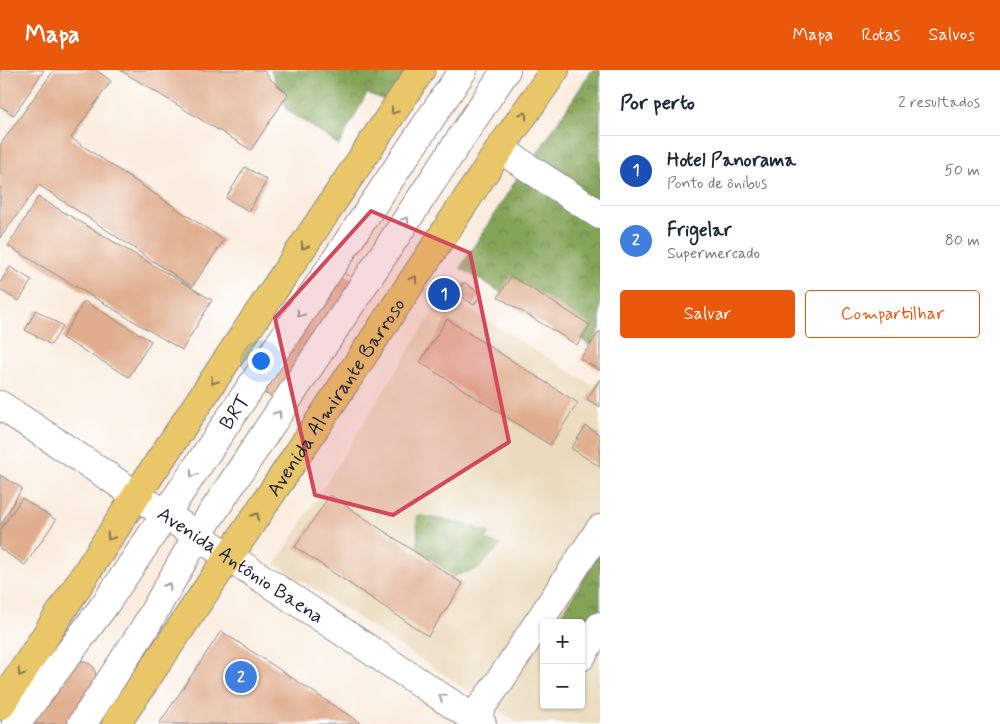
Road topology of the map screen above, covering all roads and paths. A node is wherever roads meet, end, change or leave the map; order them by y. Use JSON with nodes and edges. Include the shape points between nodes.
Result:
{"nodes":[{"id":1,"x":421,"y":70,"type":"edge"},
{"id":2,"x":463,"y":70,"type":"edge"},
{"id":3,"x":506,"y":70,"type":"edge"},
{"id":4,"x":555,"y":70,"type":"edge"},
{"id":5,"x":500,"y":148,"type":"junction"},
{"id":6,"x":600,"y":215,"type":"edge"},
{"id":7,"x":0,"y":405,"type":"edge"},
{"id":8,"x":136,"y":496,"type":"junction"},
{"id":9,"x":165,"y":515,"type":"junction"},
{"id":10,"x":600,"y":529,"type":"edge"},
{"id":11,"x":197,"y":536,"type":"junction"},
{"id":12,"x":229,"y":557,"type":"junction"},
{"id":13,"x":600,"y":626,"type":"edge"},
{"id":14,"x":537,"y":639,"type":"edge"},
{"id":15,"x":585,"y":650,"type":"edge"},
{"id":16,"x":0,"y":706,"type":"edge"},
{"id":17,"x":478,"y":721,"type":"edge"},
{"id":18,"x":16,"y":724,"type":"edge"},
{"id":19,"x":82,"y":724,"type":"edge"},
{"id":20,"x":116,"y":724,"type":"edge"}],
"edges":[{"from":1,"to":8,"type":"highway","one_way":true},
{"from":2,"to":9,"type":"street","name":"BRT","one_way":true},
{"from":11,"to":3,"type":"street","name":"BRT","one_way":true},
{"from":5,"to":4,"type":"highway","name":"Avenida Almirante Barroso","one_way":true},
{"from":5,"to":6,"type":"street"},
{"from":12,"to":5,"type":"highway","name":"Avenida Almirante Barroso","one_way":true},
{"from":7,"to":8,"type":"street","name":"Avenida Antônio Baena"},
{"from":8,"to":9,"type":"street","name":"Avenida Antônio Baena"},
{"from":8,"to":16,"type":"highway","one_way":true},
{"from":9,"to":11,"type":"street","name":"Avenida Antônio Baena"},
{"from":9,"to":18,"type":"street","name":"BRT","via":[[106,603]]},
{"from":10,"to":14,"type":"street"},
{"from":11,"to":12,"type":"street","name":"Avenida Antônio Baena"},
{"from":19,"to":11,"type":"street","name":"BRT","one_way":true,"via":[[144,629]]},
{"from":17,"to":12,"type":"street","name":"Avenida Antônio Baena","one_way":true},
{"from":12,"to":20,"type":"highway","name":"Avenida Almirante Barroso"},
{"from":13,"to":15,"type":"street"},
{"from":14,"to":17,"type":"street"}]}
